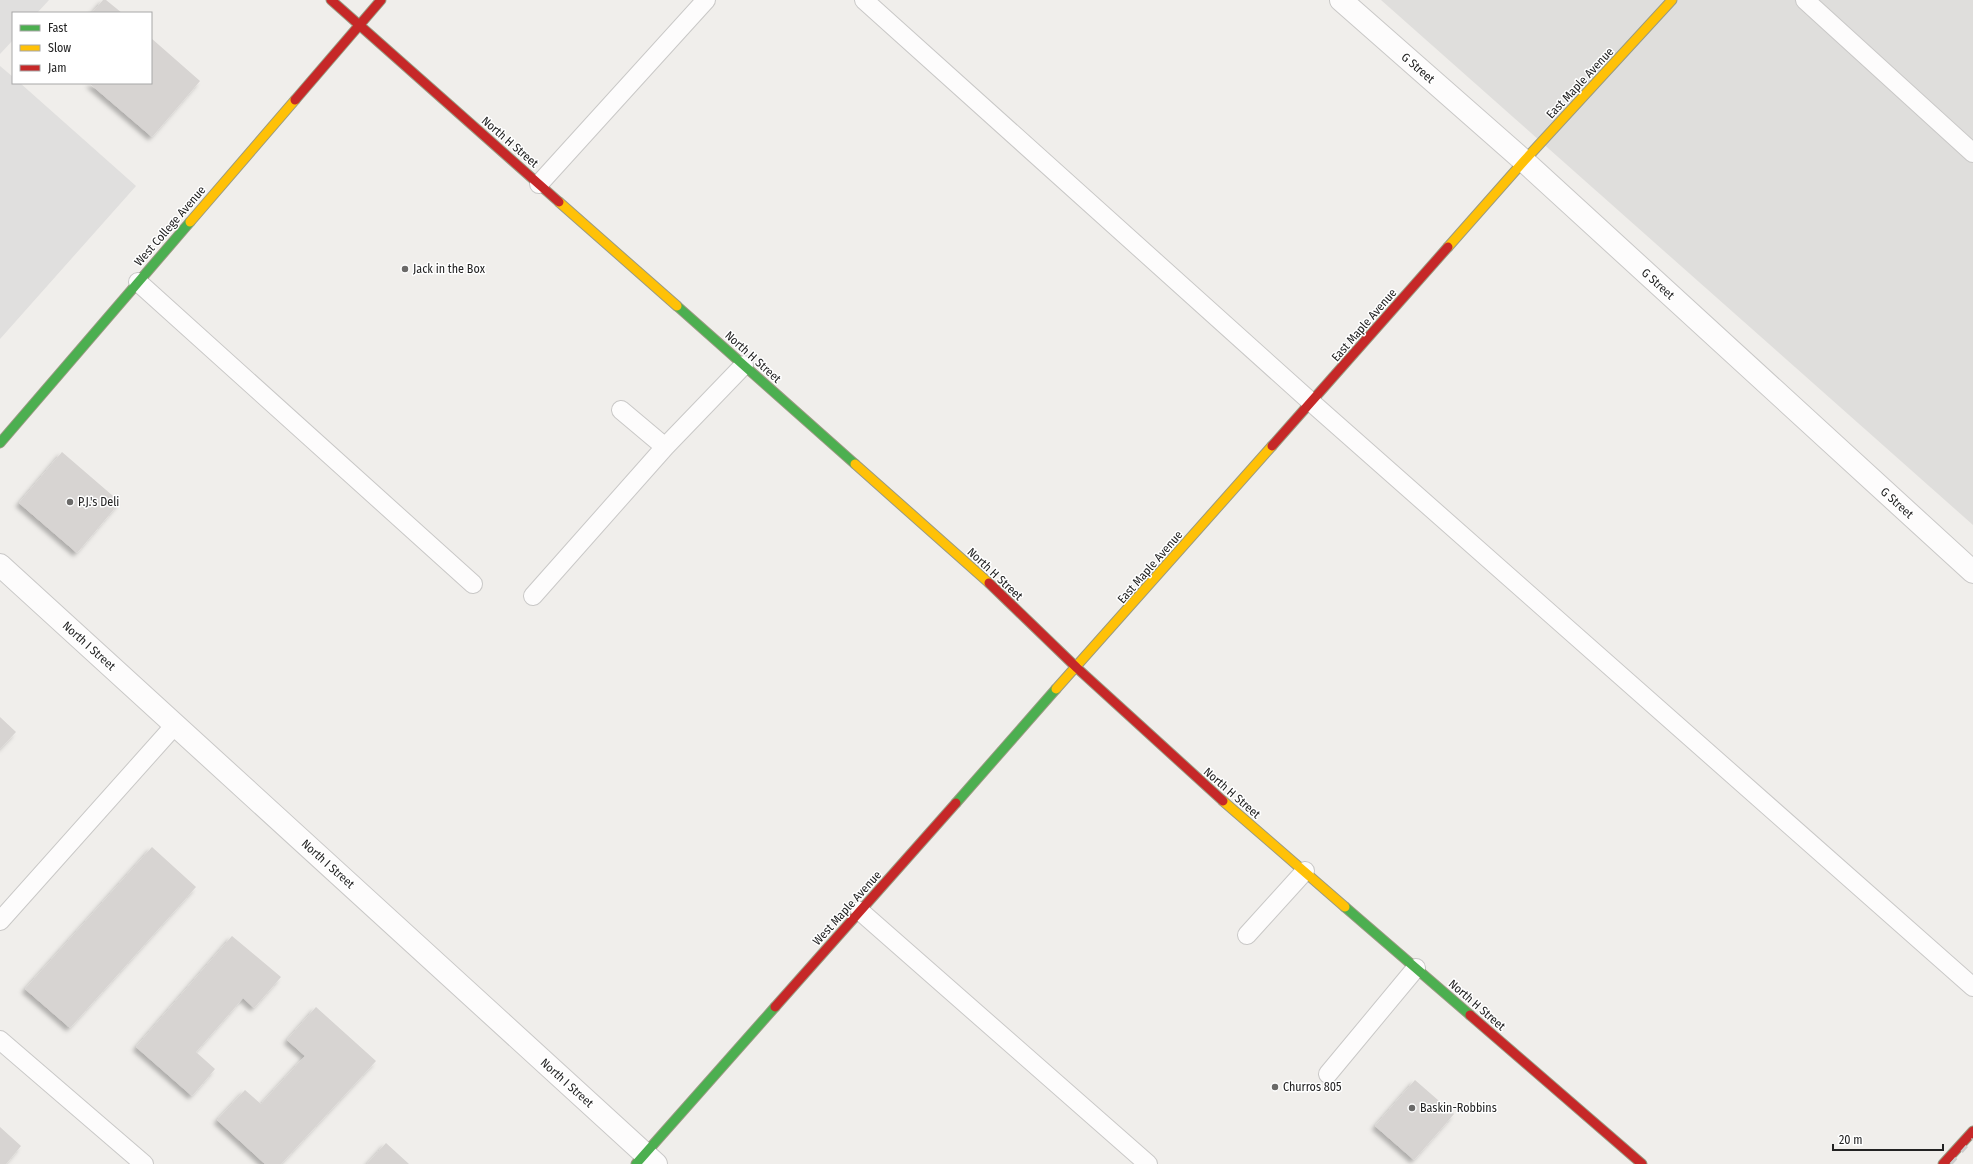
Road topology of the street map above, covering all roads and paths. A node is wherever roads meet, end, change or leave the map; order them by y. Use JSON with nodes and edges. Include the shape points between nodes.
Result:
{"nodes":[{"id":1,"x":331,"y":0,"type":"edge"},
{"id":2,"x":381,"y":0,"type":"edge"},
{"id":3,"x":706,"y":0,"type":"edge"},
{"id":4,"x":864,"y":0,"type":"edge"},
{"id":5,"x":1341,"y":0,"type":"edge"},
{"id":6,"x":1672,"y":0,"type":"edge"},
{"id":7,"x":1805,"y":0,"type":"edge"},
{"id":8,"x":358,"y":25,"type":"junction"},
{"id":9,"x":1973,"y":153,"type":"edge"},
{"id":10,"x":1524,"y":162,"type":"junction"},
{"id":11,"x":539,"y":184,"type":"junction"},
{"id":12,"x":138,"y":282,"type":"junction"},
{"id":13,"x":744,"y":365,"type":"junction"},
{"id":14,"x":1311,"y":402,"type":"junction"},
{"id":15,"x":621,"y":410,"type":"dead end"},
{"id":16,"x":3,"y":433,"type":"edge"},
{"id":17,"x":665,"y":447,"type":"junction"},
{"id":18,"x":0,"y":565,"type":"edge"},
{"id":19,"x":1973,"y":572,"type":"edge"},
{"id":20,"x":473,"y":584,"type":"dead end"},
{"id":21,"x":533,"y":596,"type":"dead end"},
{"id":22,"x":1077,"y":668,"type":"junction"},
{"id":23,"x":175,"y":725,"type":"junction"},
{"id":24,"x":1304,"y":871,"type":"junction"},
{"id":25,"x":860,"y":911,"type":"junction"},
{"id":26,"x":0,"y":921,"type":"edge"},
{"id":27,"x":1247,"y":936,"type":"dead end"},
{"id":28,"x":1416,"y":968,"type":"junction"},
{"id":29,"x":1973,"y":987,"type":"edge"},
{"id":30,"x":0,"y":1040,"type":"edge"},
{"id":31,"x":1328,"y":1074,"type":"dead end"},
{"id":32,"x":1973,"y":1131,"type":"edge"},
{"id":33,"x":646,"y":1160,"type":"edge"},
{"id":34,"x":144,"y":1164,"type":"edge"},
{"id":35,"x":1148,"y":1164,"type":"edge"},
{"id":36,"x":1642,"y":1164,"type":"edge"},
{"id":37,"x":1943,"y":1164,"type":"edge"}],
"edges":[{"from":1,"to":8,"type":"main road","name":"North H Street"},
{"from":2,"to":8,"type":"main road","name":"West College Avenue"},
{"from":3,"to":11,"type":"lane"},
{"from":4,"to":14,"type":"lane"},
{"from":5,"to":10,"type":"street","name":"G Street"},
{"from":6,"to":10,"type":"main road","name":"East Maple Avenue"},
{"from":7,"to":9,"type":"lane"},
{"from":8,"to":11,"type":"main road","name":"North H Street"},
{"from":8,"to":12,"type":"main road","name":"West College Avenue"},
{"from":10,"to":14,"type":"main road","name":"East Maple Avenue"},
{"from":10,"to":19,"type":"street","name":"G Street"},
{"from":11,"to":13,"type":"main road","name":"North H Street"},
{"from":12,"to":16,"type":"main road","name":"West College Avenue"},
{"from":12,"to":20,"type":"lane"},
{"from":13,"to":17,"type":"lane"},
{"from":13,"to":22,"type":"main road","name":"North H Street","via":[[976,572]]},
{"from":14,"to":22,"type":"main road","name":"East Maple Avenue"},
{"from":14,"to":29,"type":"lane"},
{"from":15,"to":17,"type":"lane"},
{"from":17,"to":21,"type":"lane"},
{"from":18,"to":23,"type":"street","name":"North I Street"},
{"from":22,"to":24,"type":"main road","name":"North H Street","via":[[1199,780]]},
{"from":22,"to":25,"type":"main road","name":"West Maple Avenue"},
{"from":23,"to":26,"type":"lane"},
{"from":23,"to":33,"type":"street","name":"North I Street"},
{"from":24,"to":27,"type":"lane"},
{"from":24,"to":28,"type":"main road","name":"North H Street"},
{"from":25,"to":33,"type":"main road","name":"West Maple Avenue"},
{"from":25,"to":35,"type":"lane"},
{"from":28,"to":31,"type":"lane"},
{"from":28,"to":36,"type":"main road","name":"North H Street"},
{"from":30,"to":34,"type":"lane"},
{"from":32,"to":37,"type":"main road"}]}
